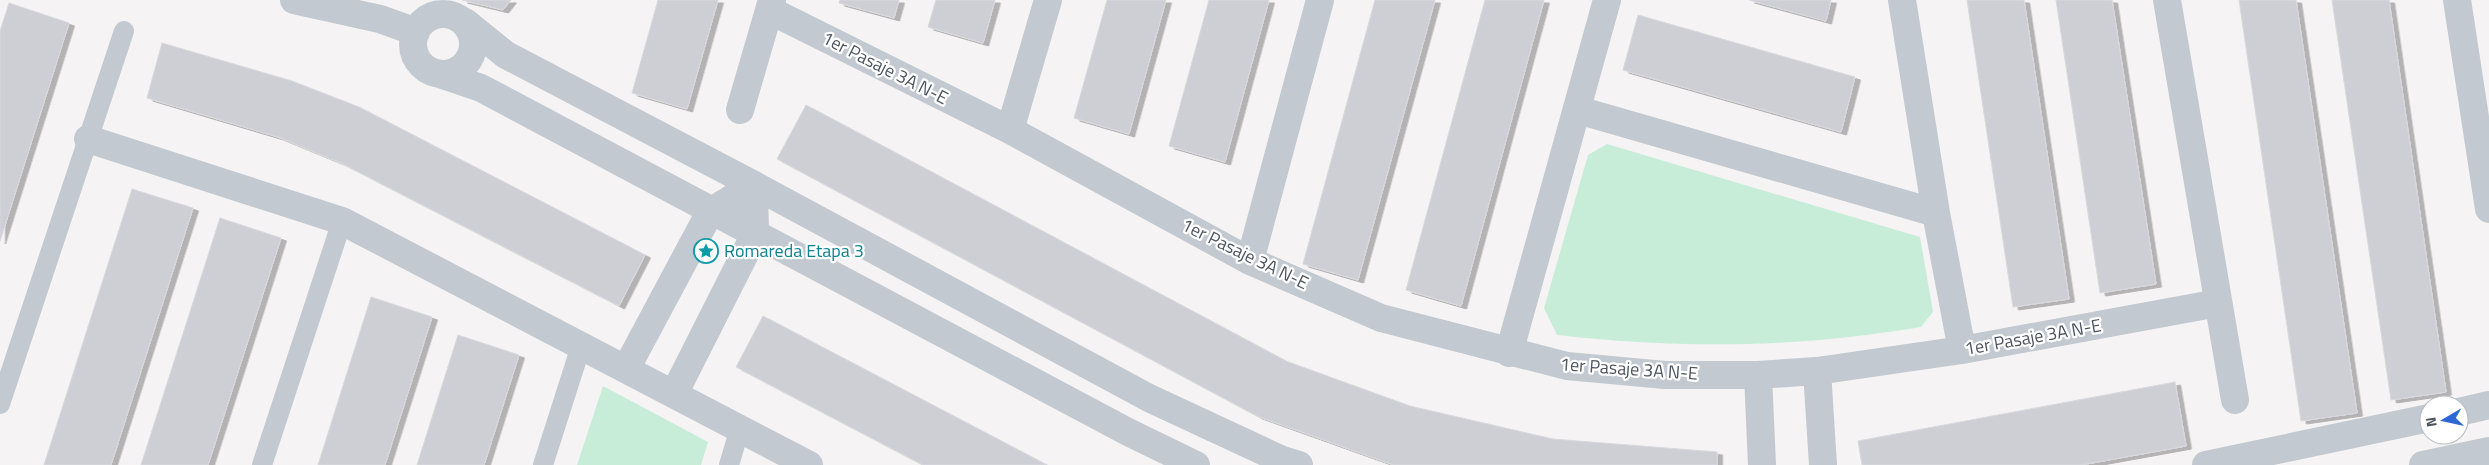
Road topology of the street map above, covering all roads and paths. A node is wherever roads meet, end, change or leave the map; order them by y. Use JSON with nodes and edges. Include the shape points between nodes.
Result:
{"nodes":[{"id":1,"x":294,"y":0,"type":"edge"},
{"id":2,"x":1048,"y":0,"type":"edge"},
{"id":3,"x":1320,"y":0,"type":"edge"},
{"id":4,"x":1606,"y":0,"type":"edge"},
{"id":5,"x":1902,"y":0,"type":"edge"},
{"id":6,"x":2167,"y":0,"type":"edge"},
{"id":7,"x":2457,"y":0,"type":"edge"},
{"id":8,"x":771,"y":5,"type":"edge"},
{"id":9,"x":465,"y":22,"type":"junction"},
{"id":10,"x":124,"y":31,"type":"dead end"},
{"id":11,"x":416,"y":32,"type":"junction"},
{"id":12,"x":437,"y":73,"type":"junction"},
{"id":13,"x":740,"y":110,"type":"dead end"},
{"id":14,"x":1578,"y":110,"type":"junction"},
{"id":15,"x":1010,"y":130,"type":"junction"},
{"id":16,"x":88,"y":139,"type":"junction"},
{"id":17,"x":754,"y":185,"type":"junction"},
{"id":18,"x":2489,"y":209,"type":"edge"},
{"id":19,"x":710,"y":212,"type":"junction"},
{"id":20,"x":1936,"y":213,"type":"junction"},
{"id":21,"x":342,"y":220,"type":"junction"},
{"id":22,"x":755,"y":234,"type":"junction"},
{"id":23,"x":1250,"y":260,"type":"junction"},
{"id":24,"x":2218,"y":303,"type":"junction"},
{"id":25,"x":582,"y":346,"type":"junction"},
{"id":26,"x":1962,"y":350,"type":"junction"},
{"id":27,"x":1509,"y":353,"type":"junction"},
{"id":28,"x":626,"y":369,"type":"junction"},
{"id":29,"x":1817,"y":371,"type":"junction"},
{"id":30,"x":1758,"y":375,"type":"junction"},
{"id":31,"x":674,"y":394,"type":"junction"},
{"id":32,"x":2235,"y":400,"type":"dead end"},
{"id":33,"x":0,"y":404,"type":"edge"},
{"id":34,"x":2489,"y":406,"type":"edge"},
{"id":35,"x":2469,"y":410,"type":"edge"},
{"id":36,"x":2419,"y":420,"type":"edge"},
{"id":37,"x":740,"y":428,"type":"junction"},
{"id":38,"x":2489,"y":451,"type":"edge"},
{"id":39,"x":262,"y":465,"type":"edge"},
{"id":40,"x":542,"y":465,"type":"edge"},
{"id":41,"x":729,"y":465,"type":"edge"},
{"id":42,"x":809,"y":465,"type":"edge"},
{"id":43,"x":1196,"y":465,"type":"edge"},
{"id":44,"x":1299,"y":465,"type":"edge"},
{"id":45,"x":1762,"y":465,"type":"edge"},
{"id":46,"x":1823,"y":465,"type":"edge"},
{"id":47,"x":2206,"y":465,"type":"edge"},
{"id":48,"x":2423,"y":465,"type":"edge"}],
"edges":[{"from":1,"to":11,"type":"street","via":[[380,19]]},
{"from":2,"to":15,"type":"street"},
{"from":3,"to":23,"type":"street"},
{"from":4,"to":14,"type":"street"},
{"from":5,"to":20,"type":"street"},
{"from":6,"to":24,"type":"street"},
{"from":7,"to":18,"type":"street"},
{"from":8,"to":13,"type":"street"},
{"from":8,"to":15,"type":"street","name":"1er Pasaje 3A N-E"},
{"from":9,"to":11,"type":"street","via":[[447,14],[438,14],[421,23]]},
{"from":9,"to":12,"type":"street","via":[[473,49],[469,58],[456,71]]},
{"from":9,"to":17,"type":"street","via":[[506,55]]},
{"from":10,"to":16,"type":"lane"},
{"from":11,"to":12,"type":"street","via":[[413,40],[417,58]]},
{"from":12,"to":19,"type":"street","via":[[481,88]]},
{"from":14,"to":20,"type":"street"},
{"from":14,"to":27,"type":"street"},
{"from":15,"to":23,"type":"street","name":"1er Pasaje 3A N-E"},
{"from":16,"to":21,"type":"street"},
{"from":16,"to":33,"type":"lane"},
{"from":17,"to":19,"type":"street"},
{"from":17,"to":22,"type":"street"},
{"from":17,"to":44,"type":"street","via":[[1149,398]]},
{"from":19,"to":22,"type":"street"},
{"from":19,"to":28,"type":"street"},
{"from":20,"to":26,"type":"street"},
{"from":21,"to":25,"type":"street"},
{"from":21,"to":39,"type":"lane"},
{"from":22,"to":31,"type":"street"},
{"from":22,"to":43,"type":"street"},
{"from":23,"to":27,"type":"street","name":"1er Pasaje 3A N-E","via":[[1382,318]]},
{"from":24,"to":26,"type":"street","name":"1er Pasaje 3A N-E"},
{"from":24,"to":32,"type":"street"},
{"from":25,"to":28,"type":"street"},
{"from":25,"to":40,"type":"lane"},
{"from":26,"to":29,"type":"street","name":"1er Pasaje 3A N-E"},
{"from":27,"to":30,"type":"street","name":"1er Pasaje 3A N-E","via":[[1577,367],[1665,375]]},
{"from":28,"to":31,"type":"street"},
{"from":29,"to":30,"type":"street","name":"1er Pasaje 3A N-E"},
{"from":29,"to":46,"type":"street"},
{"from":30,"to":45,"type":"street"},
{"from":31,"to":37,"type":"street"},
{"from":34,"to":35,"type":"street"},
{"from":36,"to":47,"type":"street"},
{"from":37,"to":41,"type":"lane"},
{"from":37,"to":42,"type":"street"},
{"from":38,"to":48,"type":"street"}]}
